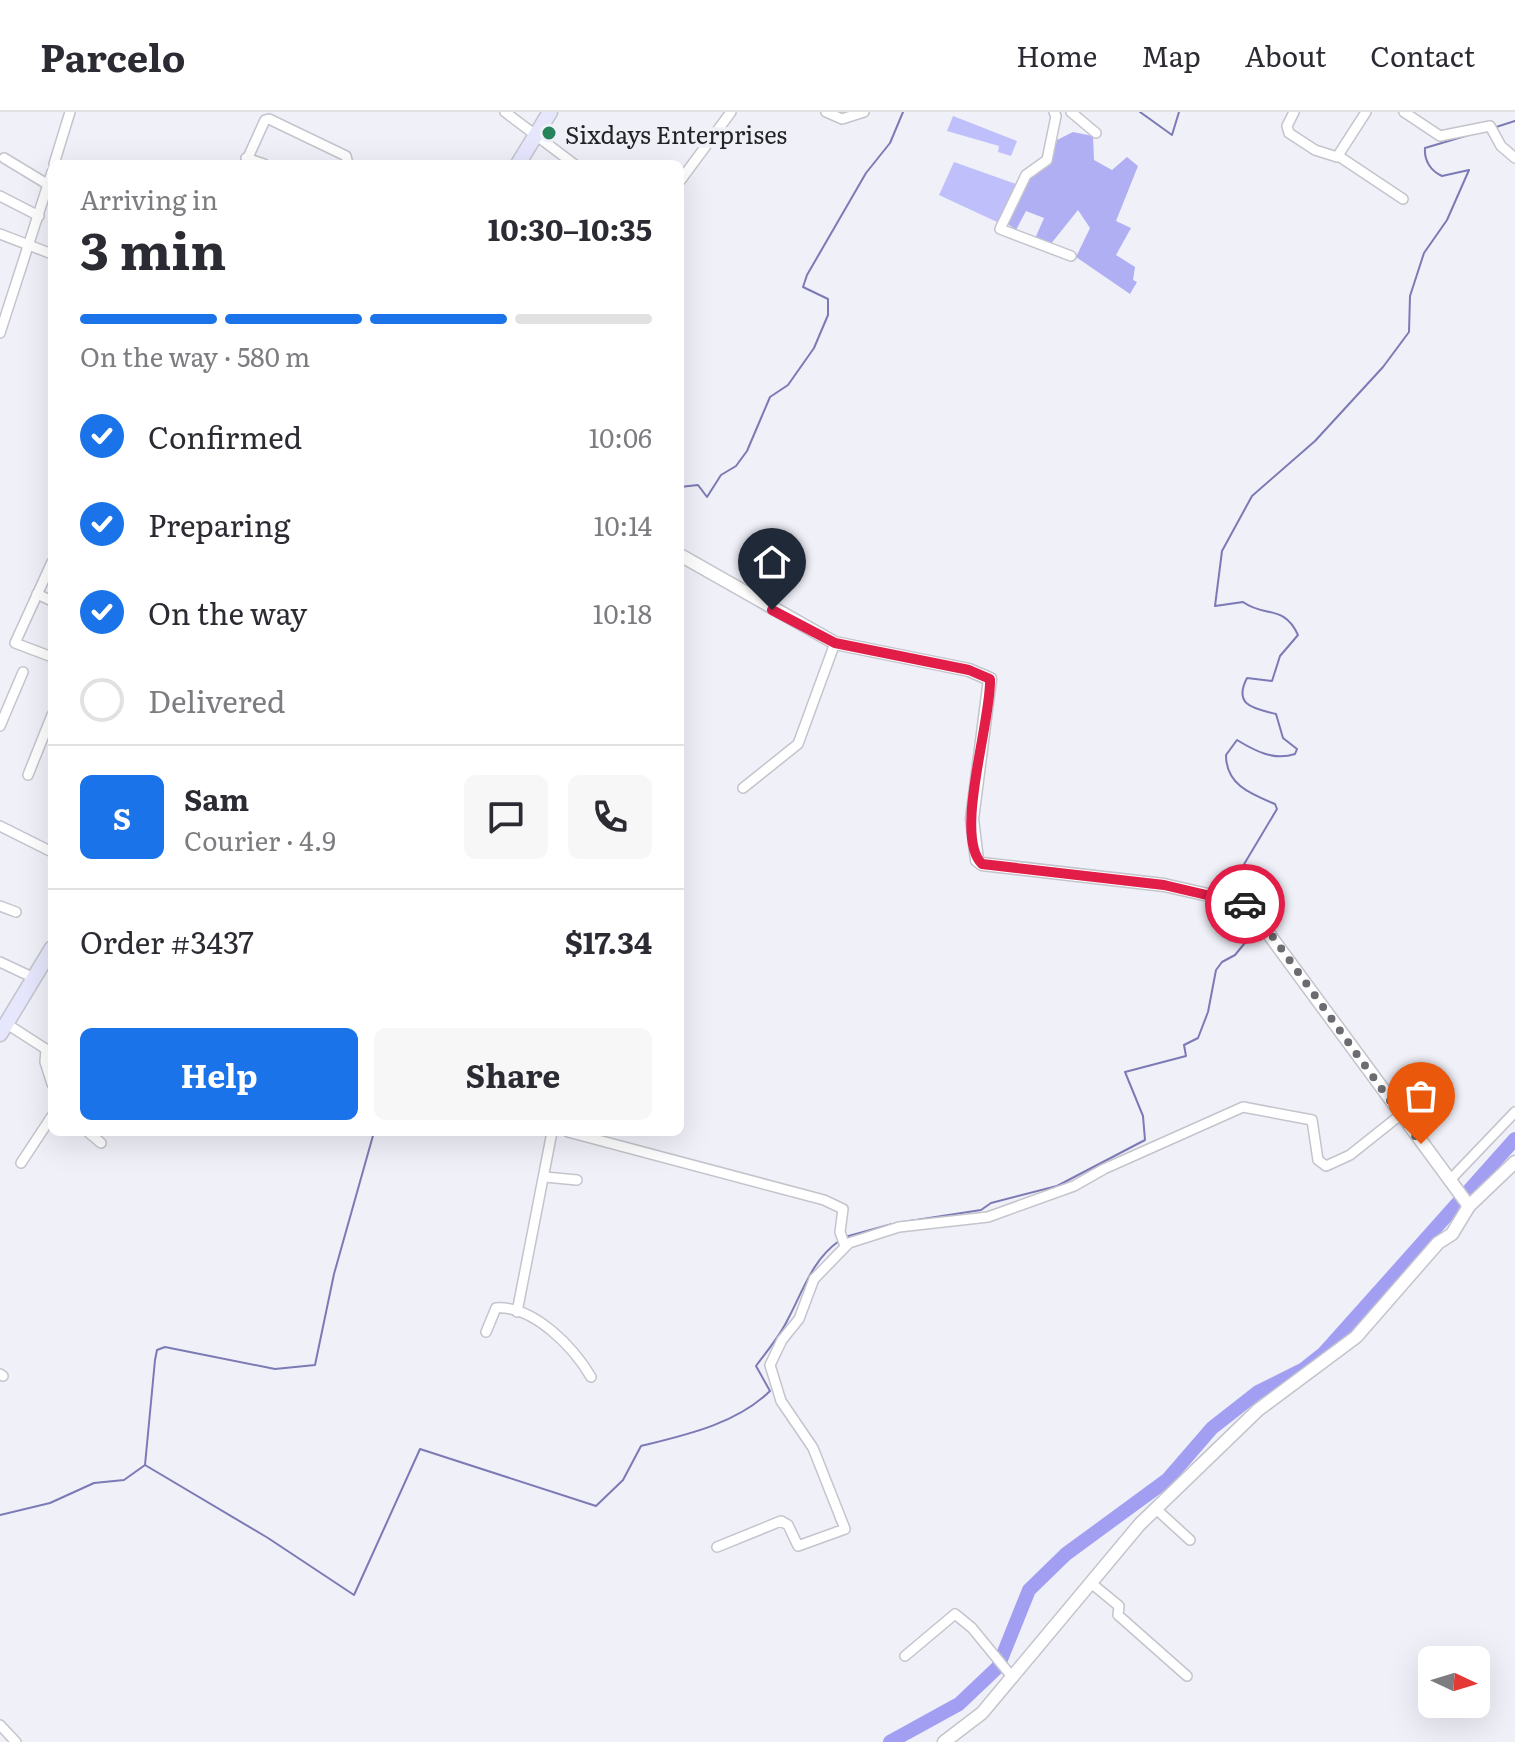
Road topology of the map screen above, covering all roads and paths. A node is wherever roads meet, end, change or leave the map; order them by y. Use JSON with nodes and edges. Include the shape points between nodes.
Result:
{"nodes":[{"id":1,"x":70,"y":112,"type":"edge"},
{"id":2,"x":285,"y":112,"type":"edge"},
{"id":3,"x":505,"y":112,"type":"edge"},
{"id":4,"x":550,"y":112,"type":"edge"},
{"id":5,"x":731,"y":112,"type":"edge"},
{"id":6,"x":826,"y":112,"type":"edge"},
{"id":7,"x":864,"y":112,"type":"edge"},
{"id":8,"x":1054,"y":112,"type":"edge"},
{"id":9,"x":1071,"y":112,"type":"edge"},
{"id":10,"x":1294,"y":112,"type":"edge"},
{"id":11,"x":1366,"y":112,"type":"edge"},
{"id":12,"x":1404,"y":112,"type":"edge"},
{"id":13,"x":279,"y":124,"type":"junction"},
{"id":14,"x":1096,"y":133,"type":"dead end"},
{"id":15,"x":536,"y":136,"type":"junction"},
{"id":16,"x":1340,"y":157,"type":"junction"},
{"id":17,"x":4,"y":158,"type":"dead end"},
{"id":18,"x":1515,"y":158,"type":"edge"},
{"id":19,"x":55,"y":160,"type":"edge"},
{"id":20,"x":246,"y":160,"type":"edge"},
{"id":21,"x":347,"y":160,"type":"edge"},
{"id":22,"x":521,"y":160,"type":"edge"},
{"id":23,"x":569,"y":160,"type":"edge"},
{"id":24,"x":684,"y":176,"type":"edge"},
{"id":25,"x":48,"y":185,"type":"edge"},
{"id":26,"x":48,"y":191,"type":"edge"},
{"id":27,"x":0,"y":196,"type":"edge"},
{"id":28,"x":1403,"y":199,"type":"dead end"},
{"id":29,"x":39,"y":216,"type":"junction"},
{"id":30,"x":0,"y":234,"type":"edge"},
{"id":31,"x":30,"y":245,"type":"junction"},
{"id":32,"x":48,"y":252,"type":"edge"},
{"id":33,"x":1071,"y":256,"type":"dead end"},
{"id":34,"x":3,"y":316,"type":"edge"},
{"id":35,"x":0,"y":333,"type":"edge"},
{"id":36,"x":684,"y":557,"type":"edge"},
{"id":37,"x":48,"y":571,"type":"edge"},
{"id":38,"x":37,"y":594,"type":"junction"},
{"id":39,"x":48,"y":599,"type":"edge"},
{"id":40,"x":835,"y":643,"type":"junction"},
{"id":41,"x":48,"y":655,"type":"edge"},
{"id":42,"x":23,"y":672,"type":"dead end"},
{"id":43,"x":3,"y":712,"type":"edge"},
{"id":44,"x":0,"y":726,"type":"edge"},
{"id":45,"x":48,"y":735,"type":"edge"},
{"id":46,"x":28,"y":775,"type":"dead end"},
{"id":47,"x":743,"y":788,"type":"dead end"},
{"id":48,"x":0,"y":826,"type":"edge"},
{"id":49,"x":48,"y":850,"type":"edge"},
{"id":50,"x":0,"y":906,"type":"edge"},
{"id":51,"x":16,"y":912,"type":"dead end"},
{"id":52,"x":48,"y":955,"type":"edge"},
{"id":53,"x":0,"y":962,"type":"edge"},
{"id":54,"x":34,"y":978,"type":"junction"},
{"id":55,"x":4,"y":1029,"type":"edge"},
{"id":56,"x":48,"y":1051,"type":"edge"},
{"id":57,"x":1515,"y":1112,"type":"edge"},
{"id":58,"x":1399,"y":1116,"type":"junction"},
{"id":59,"x":48,"y":1122,"type":"edge"},
{"id":60,"x":93,"y":1136,"type":"edge"},
{"id":61,"x":551,"y":1136,"type":"edge"},
{"id":62,"x":583,"y":1136,"type":"edge"},
{"id":63,"x":101,"y":1143,"type":"dead end"},
{"id":64,"x":1515,"y":1162,"type":"edge"},
{"id":65,"x":21,"y":1163,"type":"dead end"},
{"id":66,"x":545,"y":1177,"type":"junction"},
{"id":67,"x":577,"y":1180,"type":"dead end"},
{"id":68,"x":1452,"y":1186,"type":"junction"},
{"id":69,"x":1467,"y":1204,"type":"junction"},
{"id":70,"x":843,"y":1240,"type":"junction"},
{"id":71,"x":517,"y":1312,"type":"junction"},
{"id":72,"x":486,"y":1332,"type":"dead end"},
{"id":73,"x":591,"y":1377,"type":"dead end"},
{"id":74,"x":1156,"y":1509,"type":"junction"},
{"id":75,"x":1190,"y":1540,"type":"dead end"},
{"id":76,"x":717,"y":1547,"type":"dead end"},
{"id":77,"x":1091,"y":1583,"type":"junction"},
{"id":78,"x":905,"y":1656,"type":"dead end"},
{"id":79,"x":1010,"y":1675,"type":"junction"},
{"id":80,"x":1187,"y":1676,"type":"dead end"},
{"id":81,"x":0,"y":1725,"type":"edge"},
{"id":82,"x":16,"y":1742,"type":"edge"},
{"id":83,"x":944,"y":1742,"type":"edge"}],
"edges":[{"from":1,"to":19,"type":"street"},
{"from":2,"to":13,"type":"street"},
{"from":3,"to":15,"type":"street"},
{"from":4,"to":15,"type":"main road"},
{"from":5,"to":24,"type":"street"},
{"from":6,"to":7,"type":"street","via":[[842,119]]},
{"from":8,"to":33,"type":"street","via":[[1047,160],[1026,175],[1000,229]]},
{"from":9,"to":14,"type":"street"},
{"from":10,"to":16,"type":"street","via":[[1287,126],[1294,137]]},
{"from":11,"to":16,"type":"street"},
{"from":12,"to":18,"type":"street","via":[[1440,136],[1492,128]]},
{"from":13,"to":20,"type":"street","via":[[265,120]]},
{"from":13,"to":21,"type":"street"},
{"from":15,"to":22,"type":"main road"},
{"from":15,"to":23,"type":"street"},
{"from":16,"to":28,"type":"street"},
{"from":17,"to":25,"type":"street"},
{"from":26,"to":29,"type":"street"},
{"from":27,"to":29,"type":"street"},
{"from":29,"to":31,"type":"street"},
{"from":30,"to":31,"type":"street"},
{"from":31,"to":32,"type":"street"},
{"from":31,"to":34,"type":"street"},
{"from":34,"to":35,"type":"street"},
{"from":36,"to":40,"type":"street"},
{"from":37,"to":38,"type":"street"},
{"from":38,"to":39,"type":"street"},
{"from":38,"to":41,"type":"street","via":[[15,643]]},
{"from":40,"to":47,"type":"street","via":[[798,744]]},
{"from":40,"to":58,"type":"street","via":[[969,670],[990,679],[972,819],[973,848],[982,864],[1164,885],[1239,902],[1268,929]]},
{"from":42,"to":43,"type":"street"},
{"from":43,"to":44,"type":"street"},
{"from":45,"to":46,"type":"street"},
{"from":48,"to":49,"type":"street"},
{"from":50,"to":51,"type":"street"},
{"from":52,"to":54,"type":"main road"},
{"from":53,"to":54,"type":"street"},
{"from":54,"to":55,"type":"main road"},
{"from":55,"to":56,"type":"street"},
{"from":57,"to":68,"type":"street"},
{"from":58,"to":68,"type":"street"},
{"from":58,"to":70,"type":"street","via":[[1350,1155],[1326,1166],[1318,1160],[1312,1120],[1243,1107],[1074,1186],[988,1217],[899,1227]]},
{"from":59,"to":65,"type":"street"},
{"from":60,"to":63,"type":"street"},
{"from":61,"to":66,"type":"street"},
{"from":62,"to":70,"type":"street","via":[[824,1200],[843,1209]]},
{"from":64,"to":69,"type":"street"},
{"from":66,"to":67,"type":"street"},
{"from":66,"to":71,"type":"street"},
{"from":68,"to":69,"type":"street"},
{"from":69,"to":74,"type":"street","via":[[1452,1234],[1438,1243],[1356,1337],[1258,1410]]},
{"from":70,"to":76,"type":"street","via":[[814,1279],[799,1319],[770,1365],[781,1401],[813,1448],[845,1529],[798,1546],[781,1521]]},
{"from":71,"to":72,"type":"street","via":[[496,1308]]},
{"from":71,"to":73,"type":"street","via":[[557,1333]]},
{"from":74,"to":75,"type":"street"},
{"from":74,"to":77,"type":"street"},
{"from":77,"to":79,"type":"street"},
{"from":77,"to":80,"type":"street","via":[[1119,1606],[1118,1615]]},
{"from":78,"to":79,"type":"street","via":[[955,1614]]},
{"from":79,"to":83,"type":"street","via":[[982,1713]]},
{"from":81,"to":82,"type":"street"}]}
